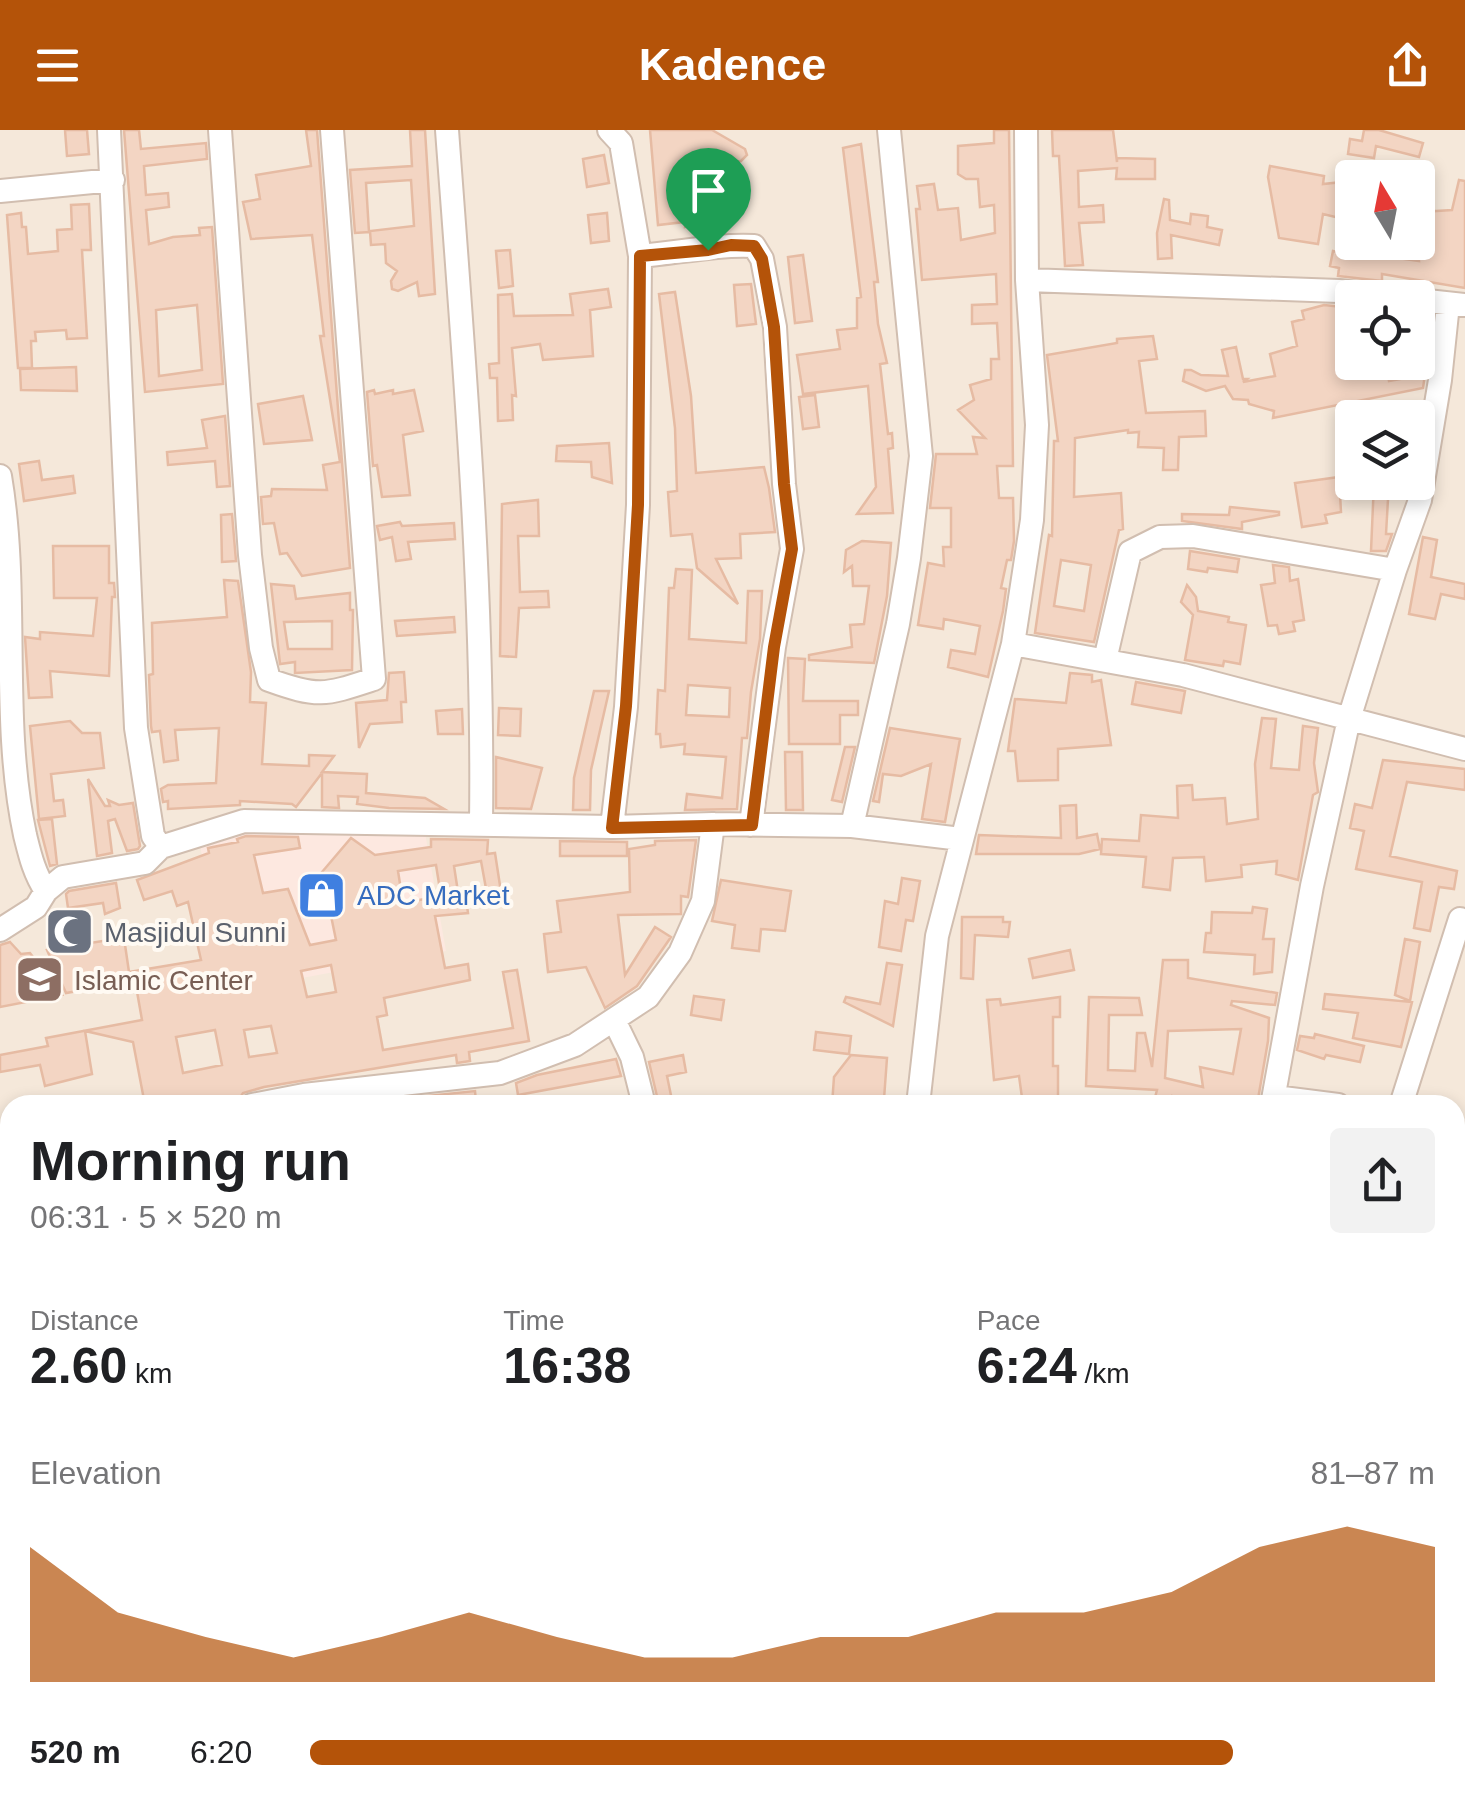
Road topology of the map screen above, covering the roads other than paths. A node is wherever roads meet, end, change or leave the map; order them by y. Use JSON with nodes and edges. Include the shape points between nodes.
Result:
{"nodes":[{"id":1,"x":110,"y":130,"type":"edge"},
{"id":2,"x":220,"y":130,"type":"edge"},
{"id":3,"x":332,"y":130,"type":"edge"},
{"id":4,"x":447,"y":130,"type":"edge"},
{"id":5,"x":609,"y":130,"type":"edge"},
{"id":6,"x":889,"y":130,"type":"edge"},
{"id":7,"x":1026,"y":130,"type":"edge"},
{"id":8,"x":112,"y":180,"type":"junction"},
{"id":9,"x":0,"y":191,"type":"edge"},
{"id":10,"x":640,"y":256,"type":"junction"},
{"id":11,"x":1028,"y":280,"type":"junction"},
{"id":12,"x":1335,"y":290,"type":"edge"},
{"id":13,"x":1456,"y":304,"type":"edge"},
{"id":14,"x":0,"y":476,"type":"edge"},
{"id":15,"x":1394,"y":570,"type":"junction"},
{"id":16,"x":1013,"y":644,"type":"junction"},
{"id":17,"x":1105,"y":660,"type":"junction"},
{"id":18,"x":1349,"y":719,"type":"junction"},
{"id":19,"x":1465,"y":749,"type":"edge"},
{"id":20,"x":481,"y":824,"type":"junction"},
{"id":21,"x":714,"y":824,"type":"junction"},
{"id":22,"x":752,"y":825,"type":"junction"},
{"id":23,"x":852,"y":826,"type":"junction"},
{"id":24,"x":612,"y":828,"type":"junction"},
{"id":25,"x":961,"y":839,"type":"junction"},
{"id":26,"x":161,"y":847,"type":"junction"},
{"id":27,"x":46,"y":891,"type":"junction"},
{"id":28,"x":1460,"y":918,"type":"dead end"},
{"id":29,"x":0,"y":930,"type":"edge"},
{"id":30,"x":614,"y":1020,"type":"junction"},
{"id":31,"x":304,"y":1095,"type":"edge"},
{"id":32,"x":642,"y":1095,"type":"edge"},
{"id":33,"x":919,"y":1095,"type":"edge"},
{"id":34,"x":1274,"y":1095,"type":"edge"},
{"id":35,"x":1404,"y":1095,"type":"edge"}],
"edges":[{"from":1,"to":8,"type":"street"},
{"from":2,"to":3,"type":"street","via":[[261,648],[269,680],[320,694],[374,679]]},
{"from":4,"to":20,"type":"street","via":[[477,546]]},
{"from":5,"to":10,"type":"street","via":[[621,143]]},
{"from":6,"to":23,"type":"street","via":[[921,456],[898,624]]},
{"from":7,"to":11,"type":"street"},
{"from":8,"to":9,"type":"street"},
{"from":8,"to":26,"type":"street","via":[[136,728],[153,836]]},
{"from":10,"to":22,"type":"street","via":[[731,245],[754,246],[762,259],[792,549]]},
{"from":10,"to":24,"type":"street","via":[[638,505]]},
{"from":11,"to":12,"type":"street"},
{"from":11,"to":16,"type":"street","via":[[1037,425],[1032,520]]},
{"from":13,"to":15,"type":"street","via":[[1420,500]]},
{"from":14,"to":27,"type":"street","via":[[8,522],[10,743],[17,806]]},
{"from":15,"to":17,"type":"street","via":[[1160,536],[1130,552]]},
{"from":15,"to":18,"type":"street"},
{"from":16,"to":17,"type":"street"},
{"from":16,"to":25,"type":"street"},
{"from":17,"to":18,"type":"street"},
{"from":18,"to":19,"type":"street"},
{"from":18,"to":34,"type":"street"},
{"from":20,"to":24,"type":"street"},
{"from":20,"to":26,"type":"street","via":[[244,821]]},
{"from":21,"to":22,"type":"street"},
{"from":21,"to":24,"type":"street"},
{"from":21,"to":30,"type":"street","via":[[703,901],[680,953],[648,997]]},
{"from":22,"to":23,"type":"street"},
{"from":23,"to":25,"type":"street"},
{"from":25,"to":33,"type":"street","via":[[937,936]]},
{"from":26,"to":27,"type":"street","via":[[145,863],[63,877]]},
{"from":27,"to":29,"type":"street","via":[[36,907]]},
{"from":28,"to":35,"type":"street"},
{"from":30,"to":31,"type":"street","via":[[575,1045],[500,1073]]},
{"from":30,"to":32,"type":"street"}]}
